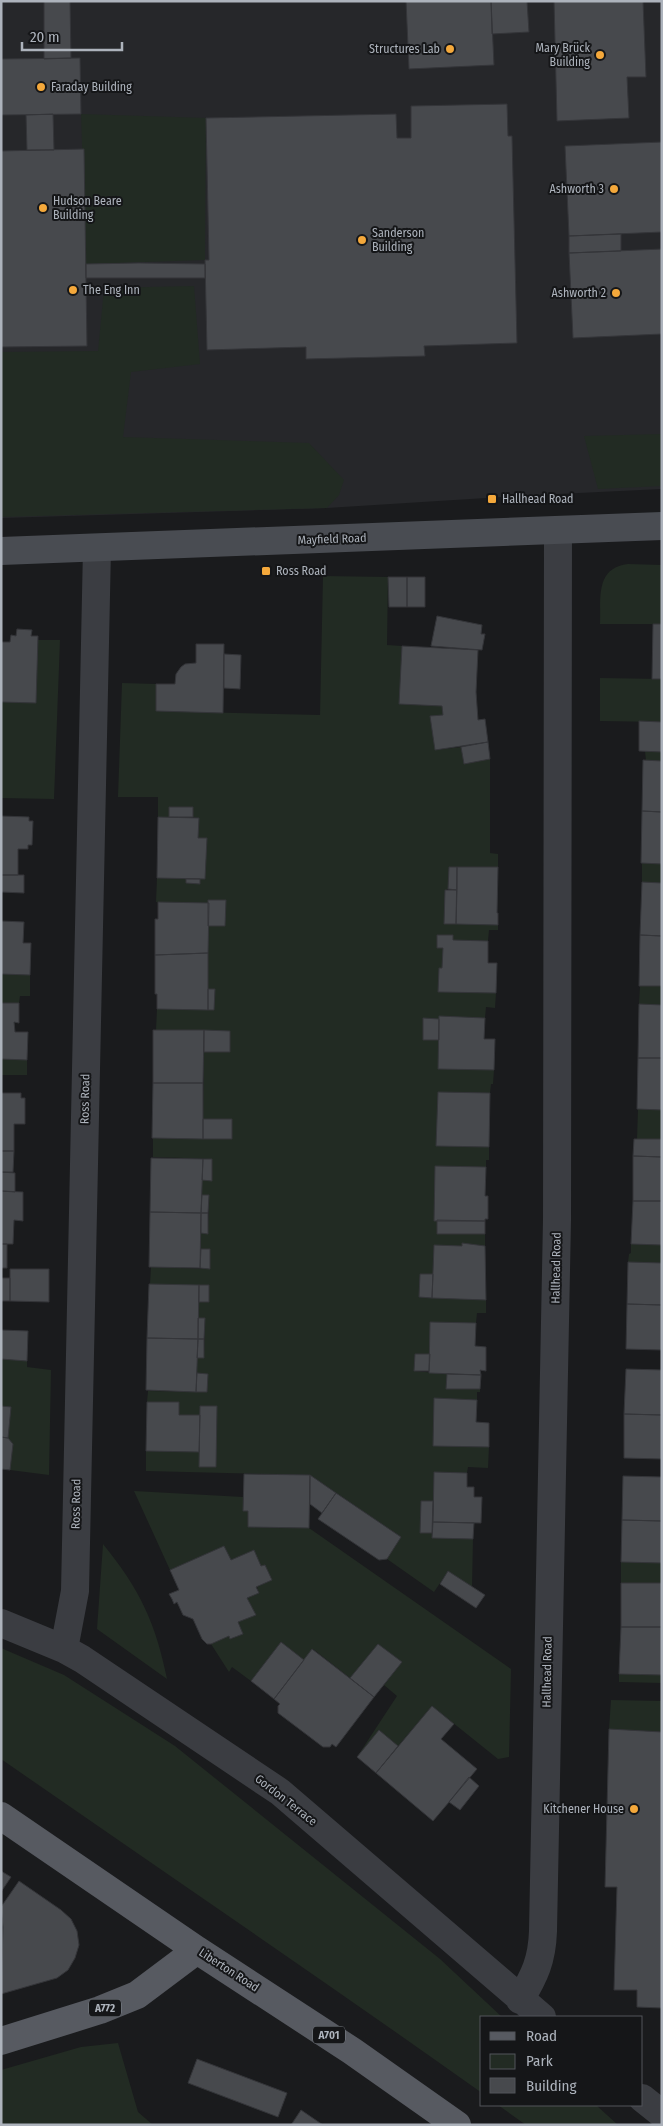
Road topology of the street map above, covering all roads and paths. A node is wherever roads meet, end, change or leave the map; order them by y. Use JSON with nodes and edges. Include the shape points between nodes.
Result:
{"nodes":[{"id":1,"x":662,"y":526,"type":"edge"},
{"id":2,"x":558,"y":530,"type":"junction"},
{"id":3,"x":97,"y":548,"type":"junction"},
{"id":4,"x":1,"y":551,"type":"edge"},
{"id":5,"x":1,"y":1623,"type":"edge"},
{"id":6,"x":64,"y":1649,"type":"junction"},
{"id":7,"x":1,"y":1816,"type":"edge"},
{"id":8,"x":198,"y":1950,"type":"junction"},
{"id":9,"x":520,"y":2000,"type":"junction"},
{"id":10,"x":541,"y":2016,"type":"edge"},
{"id":11,"x":1,"y":2041,"type":"edge"},
{"id":12,"x":643,"y":2099,"type":"edge"},
{"id":13,"x":662,"y":2114,"type":"edge"},
{"id":14,"x":457,"y":2125,"type":"edge"}],
"edges":[{"from":1,"to":2,"type":"street","name":"Mayfield Road"},
{"from":2,"to":3,"type":"street","name":"Mayfield Road"},
{"from":2,"to":9,"type":"street","name":"Hallhead Road","via":[[557,1220],[543,1931],[538,1966]]},
{"from":3,"to":4,"type":"street","name":"Mayfield Road"},
{"from":3,"to":6,"type":"street","name":"Ross Road","via":[[75,1591]]},
{"from":5,"to":6,"type":"street","name":"Gordon Terrace"},
{"from":6,"to":9,"type":"street","name":"Gordon Terrace","via":[[280,1792]]},
{"from":7,"to":8,"type":"main road","name":"Liberton Road","number":"A701"},
{"from":8,"to":11,"type":"main road","number":"A772","via":[[137,1995]]},
{"from":8,"to":14,"type":"main road","name":"Liberton Road","number":"A701","via":[[352,2051]]},
{"from":9,"to":10,"type":"street","name":"Gordon Terrace"},
{"from":12,"to":13,"type":"street"}]}
